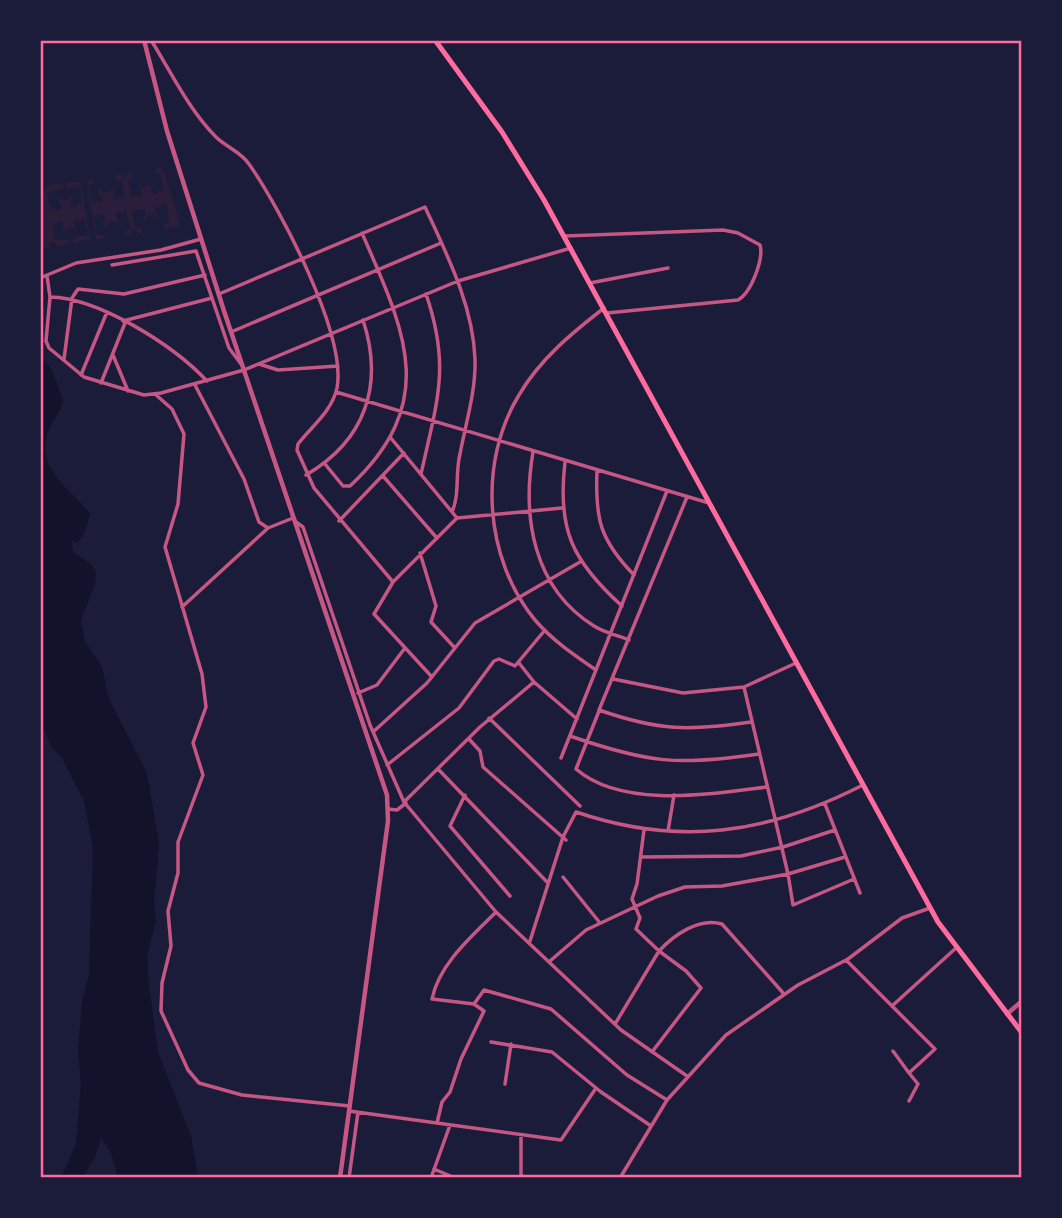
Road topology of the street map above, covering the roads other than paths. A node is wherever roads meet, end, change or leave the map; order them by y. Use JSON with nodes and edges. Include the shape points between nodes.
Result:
{"nodes":[{"id":1,"x":144,"y":40,"type":"edge"},
{"id":2,"x":151,"y":40,"type":"edge"},
{"id":3,"x":435,"y":40,"type":"edge"},
{"id":4,"x":362,"y":233,"type":"junction"},
{"id":5,"x":565,"y":236,"type":"junction"},
{"id":6,"x":201,"y":239,"type":"junction"},
{"id":7,"x":441,"y":243,"type":"junction"},
{"id":8,"x":571,"y":248,"type":"junction"},
{"id":9,"x":301,"y":260,"type":"junction"},
{"id":10,"x":112,"y":265,"type":"dead end"},
{"id":11,"x":668,"y":268,"type":"dead end"},
{"id":12,"x":378,"y":271,"type":"junction"},
{"id":13,"x":205,"y":275,"type":"junction"},
{"id":14,"x":47,"y":276,"type":"junction"},
{"id":15,"x":40,"y":278,"type":"edge"},
{"id":16,"x":458,"y":281,"type":"junction"},
{"id":17,"x":590,"y":283,"type":"junction"},
{"id":18,"x":426,"y":294,"type":"junction"},
{"id":19,"x":219,"y":295,"type":"junction"},
{"id":20,"x":50,"y":297,"type":"junction"},
{"id":21,"x":317,"y":297,"type":"junction"},
{"id":22,"x":72,"y":298,"type":"junction"},
{"id":23,"x":212,"y":298,"type":"junction"},
{"id":24,"x":394,"y":307,"type":"junction"},
{"id":25,"x":605,"y":311,"type":"junction"},
{"id":26,"x":107,"y":312,"type":"junction"},
{"id":27,"x":363,"y":320,"type":"junction"},
{"id":28,"x":124,"y":322,"type":"junction"},
{"id":29,"x":231,"y":332,"type":"junction"},
{"id":30,"x":333,"y":332,"type":"junction"},
{"id":31,"x":112,"y":354,"type":"junction"},
{"id":32,"x":64,"y":359,"type":"junction"},
{"id":33,"x":259,"y":364,"type":"junction"},
{"id":34,"x":338,"y":366,"type":"junction"},
{"id":35,"x":243,"y":368,"type":"junction"},
{"id":36,"x":81,"y":375,"type":"junction"},
{"id":37,"x":207,"y":381,"type":"junction"},
{"id":38,"x":101,"y":383,"type":"junction"},
{"id":39,"x":195,"y":384,"type":"junction"},
{"id":40,"x":128,"y":391,"type":"junction"},
{"id":41,"x":336,"y":392,"type":"junction"},
{"id":42,"x":155,"y":394,"type":"junction"},
{"id":43,"x":368,"y":402,"type":"junction"},
{"id":44,"x":401,"y":413,"type":"junction"},
{"id":45,"x":433,"y":422,"type":"junction"},
{"id":46,"x":465,"y":432,"type":"junction"},
{"id":47,"x":390,"y":436,"type":"junction"},
{"id":48,"x":498,"y":442,"type":"junction"},
{"id":49,"x":533,"y":452,"type":"junction"},
{"id":50,"x":404,"y":453,"type":"junction"},
{"id":51,"x":565,"y":461,"type":"junction"},
{"id":52,"x":326,"y":464,"type":"junction"},
{"id":53,"x":597,"y":471,"type":"junction"},
{"id":54,"x":421,"y":474,"type":"junction"},
{"id":55,"x":306,"y":475,"type":"junction"},
{"id":56,"x":383,"y":477,"type":"junction"},
{"id":57,"x":667,"y":491,"type":"junction"},
{"id":58,"x":687,"y":497,"type":"junction"},
{"id":59,"x":711,"y":504,"type":"junction"},
{"id":60,"x":562,"y":508,"type":"junction"},
{"id":61,"x":527,"y":510,"type":"junction"},
{"id":62,"x":452,"y":512,"type":"junction"},
{"id":63,"x":494,"y":513,"type":"junction"},
{"id":64,"x":457,"y":518,"type":"junction"},
{"id":65,"x":294,"y":520,"type":"junction"},
{"id":66,"x":339,"y":521,"type":"junction"},
{"id":67,"x":268,"y":528,"type":"junction"},
{"id":68,"x":436,"y":537,"type":"junction"},
{"id":69,"x":420,"y":553,"type":"junction"},
{"id":70,"x":580,"y":562,"type":"junction"},
{"id":71,"x":634,"y":575,"type":"junction"},
{"id":72,"x":550,"y":580,"type":"junction"},
{"id":73,"x":393,"y":582,"type":"junction"},
{"id":74,"x":520,"y":596,"type":"junction"},
{"id":75,"x":622,"y":606,"type":"junction"},
{"id":76,"x":182,"y":607,"type":"junction"},
{"id":77,"x":545,"y":631,"type":"junction"},
{"id":78,"x":611,"y":635,"type":"junction"},
{"id":79,"x":629,"y":640,"type":"junction"},
{"id":80,"x":454,"y":647,"type":"junction"},
{"id":81,"x":405,"y":648,"type":"junction"},
{"id":82,"x":798,"y":662,"type":"junction"},
{"id":83,"x":519,"y":663,"type":"junction"},
{"id":84,"x":596,"y":670,"type":"junction"},
{"id":85,"x":432,"y":677,"type":"junction"},
{"id":86,"x":613,"y":678,"type":"junction"},
{"id":87,"x":534,"y":682,"type":"junction"},
{"id":88,"x":744,"y":687,"type":"junction"},
{"id":89,"x":358,"y":693,"type":"junction"},
{"id":90,"x":599,"y":710,"type":"junction"},
{"id":91,"x":489,"y":718,"type":"junction"},
{"id":92,"x":577,"y":719,"type":"junction"},
{"id":93,"x":751,"y":722,"type":"junction"},
{"id":94,"x":373,"y":732,"type":"junction"},
{"id":95,"x":570,"y":736,"type":"junction"},
{"id":96,"x":469,"y":739,"type":"junction"},
{"id":97,"x":585,"y":741,"type":"junction"},
{"id":98,"x":759,"y":754,"type":"junction"},
{"id":99,"x":561,"y":758,"type":"dead end"},
{"id":100,"x":387,"y":765,"type":"junction"},
{"id":101,"x":438,"y":769,"type":"junction"},
{"id":102,"x":864,"y":784,"type":"junction"},
{"id":103,"x":767,"y":787,"type":"junction"},
{"id":104,"x":464,"y":795,"type":"junction"},
{"id":105,"x":674,"y":795,"type":"junction"},
{"id":106,"x":405,"y":802,"type":"junction"},
{"id":107,"x":825,"y":804,"type":"junction"},
{"id":108,"x":580,"y":806,"type":"dead end"},
{"id":109,"x":388,"y":809,"type":"junction"},
{"id":110,"x":776,"y":821,"type":"junction"},
{"id":111,"x":644,"y":830,"type":"junction"},
{"id":112,"x":835,"y":830,"type":"junction"},
{"id":113,"x":668,"y":831,"type":"junction"},
{"id":114,"x":565,"y":839,"type":"junction"},
{"id":115,"x":783,"y":847,"type":"junction"},
{"id":116,"x":640,"y":857,"type":"junction"},
{"id":117,"x":845,"y":857,"type":"junction"},
{"id":118,"x":788,"y":874,"type":"junction"},
{"id":119,"x":563,"y":877,"type":"dead end"},
{"id":120,"x":854,"y":879,"type":"junction"},
{"id":121,"x":548,"y":883,"type":"junction"},
{"id":122,"x":860,"y":893,"type":"dead end"},
{"id":123,"x":510,"y":896,"type":"dead end"},
{"id":124,"x":635,"y":906,"type":"junction"},
{"id":125,"x":930,"y":908,"type":"junction"},
{"id":126,"x":496,"y":912,"type":"junction"},
{"id":127,"x":600,"y":923,"type":"junction"},
{"id":128,"x":530,"y":941,"type":"junction"},
{"id":129,"x":956,"y":948,"type":"junction"},
{"id":130,"x":659,"y":951,"type":"junction"},
{"id":131,"x":846,"y":960,"type":"junction"},
{"id":132,"x":550,"y":961,"type":"junction"},
{"id":133,"x":784,"y":994,"type":"junction"},
{"id":134,"x":1022,"y":1001,"type":"edge"},
{"id":135,"x":474,"y":1004,"type":"junction"},
{"id":136,"x":892,"y":1006,"type":"junction"},
{"id":137,"x":1007,"y":1014,"type":"junction"},
{"id":138,"x":615,"y":1024,"type":"junction"},
{"id":139,"x":1022,"y":1033,"type":"edge"},
{"id":140,"x":491,"y":1042,"type":"dead end"},
{"id":141,"x":510,"y":1044,"type":"junction"},
{"id":142,"x":893,"y":1051,"type":"dead end"},
{"id":143,"x":652,"y":1052,"type":"junction"},
{"id":144,"x":909,"y":1073,"type":"junction"},
{"id":145,"x":687,"y":1076,"type":"junction"},
{"id":146,"x":505,"y":1084,"type":"dead end"},
{"id":147,"x":596,"y":1088,"type":"junction"},
{"id":148,"x":667,"y":1100,"type":"junction"},
{"id":149,"x":909,"y":1101,"type":"dead end"},
{"id":150,"x":350,"y":1108,"type":"junction"},
{"id":151,"x":358,"y":1112,"type":"junction"},
{"id":152,"x":437,"y":1123,"type":"junction"},
{"id":153,"x":450,"y":1125,"type":"junction"},
{"id":154,"x":651,"y":1125,"type":"junction"},
{"id":155,"x":521,"y":1135,"type":"junction"},
{"id":156,"x":434,"y":1169,"type":"junction"},
{"id":157,"x":340,"y":1178,"type":"edge"},
{"id":158,"x":349,"y":1178,"type":"edge"},
{"id":159,"x":431,"y":1178,"type":"edge"},
{"id":160,"x":455,"y":1178,"type":"edge"},
{"id":161,"x":521,"y":1178,"type":"edge"},
{"id":162,"x":620,"y":1178,"type":"edge"}],
"edges":[{"from":1,"to":6,"type":"street","via":[[166,131]]},
{"from":2,"to":9,"type":"street","via":[[216,138],[248,161]]},
{"from":3,"to":5,"type":"main road","via":[[522,161]]},
{"from":4,"to":7,"type":"street","via":[[425,206]]},
{"from":4,"to":9,"type":"street"},
{"from":4,"to":12,"type":"street"},
{"from":5,"to":8,"type":"main road"},
{"from":5,"to":25,"type":"street","via":[[723,230],[760,245],[761,254],[743,298]]},
{"from":6,"to":14,"type":"street","via":[[84,261]]},
{"from":6,"to":19,"type":"street"},
{"from":7,"to":12,"type":"street"},
{"from":7,"to":16,"type":"street"},
{"from":8,"to":16,"type":"street"},
{"from":8,"to":17,"type":"main road"},
{"from":9,"to":19,"type":"street"},
{"from":9,"to":21,"type":"street"},
{"from":10,"to":13,"type":"street","via":[[193,250]]},
{"from":11,"to":17,"type":"street"},
{"from":12,"to":21,"type":"street"},
{"from":12,"to":24,"type":"street"},
{"from":13,"to":22,"type":"street","via":[[124,294],[80,288]]},
{"from":13,"to":23,"type":"street"},
{"from":14,"to":15,"type":"street"},
{"from":14,"to":20,"type":"street"},
{"from":16,"to":18,"type":"street"},
{"from":16,"to":46,"type":"street","via":[[475,361]]},
{"from":17,"to":25,"type":"main road"},
{"from":18,"to":24,"type":"street"},
{"from":18,"to":45,"type":"street","via":[[441,359]]},
{"from":19,"to":29,"type":"street"},
{"from":20,"to":22,"type":"street"},
{"from":20,"to":32,"type":"street","via":[[47,345]]},
{"from":21,"to":29,"type":"street"},
{"from":21,"to":30,"type":"street"},
{"from":22,"to":26,"type":"street"},
{"from":22,"to":32,"type":"street"},
{"from":23,"to":28,"type":"street"},
{"from":23,"to":35,"type":"street","via":[[229,348]]},
{"from":24,"to":27,"type":"street"},
{"from":24,"to":44,"type":"street","via":[[407,359]]},
{"from":25,"to":48,"type":"street","via":[[560,344],[532,376],[512,407]]},
{"from":25,"to":59,"type":"main road"},
{"from":26,"to":28,"type":"street"},
{"from":26,"to":36,"type":"street"},
{"from":27,"to":30,"type":"street"},
{"from":27,"to":43,"type":"street","via":[[373,364]]},
{"from":28,"to":31,"type":"street"},
{"from":28,"to":37,"type":"street","via":[[170,346]]},
{"from":29,"to":35,"type":"street"},
{"from":30,"to":33,"type":"street"},
{"from":30,"to":34,"type":"street"},
{"from":31,"to":38,"type":"street"},
{"from":31,"to":40,"type":"street"},
{"from":32,"to":36,"type":"street"},
{"from":33,"to":34,"type":"street","via":[[278,370]]},
{"from":33,"to":35,"type":"street"},
{"from":34,"to":41,"type":"street"},
{"from":35,"to":37,"type":"street"},
{"from":35,"to":65,"type":"street"},
{"from":36,"to":38,"type":"street"},
{"from":37,"to":39,"type":"street"},
{"from":38,"to":40,"type":"street"},
{"from":39,"to":42,"type":"street"},
{"from":39,"to":67,"type":"street","via":[[244,479],[259,523]]},
{"from":40,"to":42,"type":"street"},
{"from":41,"to":43,"type":"street"},
{"from":41,"to":55,"type":"street","via":[[298,444]]},
{"from":42,"to":76,"type":"street","via":[[172,409],[184,434],[178,504],[165,547]]},
{"from":43,"to":44,"type":"street"},
{"from":43,"to":52,"type":"street","via":[[347,443]]},
{"from":44,"to":45,"type":"street"},
{"from":44,"to":47,"type":"street"},
{"from":45,"to":46,"type":"street"},
{"from":45,"to":54,"type":"street"},
{"from":46,"to":48,"type":"street"},
{"from":46,"to":62,"type":"street"},
{"from":47,"to":50,"type":"street"},
{"from":47,"to":52,"type":"street","via":[[350,486],[344,486]]},
{"from":48,"to":49,"type":"street"},
{"from":48,"to":63,"type":"street"},
{"from":49,"to":51,"type":"street"},
{"from":49,"to":61,"type":"street"},
{"from":50,"to":54,"type":"street"},
{"from":50,"to":56,"type":"street"},
{"from":51,"to":53,"type":"street"},
{"from":51,"to":60,"type":"street"},
{"from":52,"to":55,"type":"street"},
{"from":53,"to":57,"type":"street"},
{"from":53,"to":71,"type":"street","via":[[596,509],[604,537]]},
{"from":54,"to":62,"type":"street"},
{"from":55,"to":66,"type":"street"},
{"from":56,"to":66,"type":"street"},
{"from":56,"to":68,"type":"street"},
{"from":57,"to":58,"type":"street"},
{"from":57,"to":71,"type":"street"},
{"from":58,"to":59,"type":"street"},
{"from":58,"to":79,"type":"street"},
{"from":59,"to":82,"type":"main road"},
{"from":60,"to":61,"type":"street"},
{"from":60,"to":70,"type":"street"},
{"from":61,"to":63,"type":"street"},
{"from":61,"to":72,"type":"street"},
{"from":62,"to":64,"type":"street"},
{"from":63,"to":64,"type":"street"},
{"from":63,"to":74,"type":"street","via":[[502,559]]},
{"from":64,"to":68,"type":"street"},
{"from":65,"to":67,"type":"street"},
{"from":65,"to":89,"type":"street","via":[[302,525]]},
{"from":65,"to":109,"type":"street"},
{"from":66,"to":73,"type":"street"},
{"from":67,"to":76,"type":"street"},
{"from":68,"to":69,"type":"street"},
{"from":69,"to":73,"type":"street"},
{"from":69,"to":80,"type":"street","via":[[436,606],[431,622]]},
{"from":70,"to":72,"type":"street"},
{"from":70,"to":75,"type":"street"},
{"from":71,"to":75,"type":"street"},
{"from":72,"to":74,"type":"street"},
{"from":72,"to":78,"type":"street","via":[[576,611]]},
{"from":73,"to":81,"type":"street","via":[[374,614]]},
{"from":74,"to":77,"type":"street"},
{"from":74,"to":80,"type":"street","via":[[475,623]]},
{"from":75,"to":78,"type":"street"},
{"from":76,"to":150,"type":"street","via":[[204,687],[206,714],[193,743],[204,771],[178,842],[178,873],[169,911],[171,947],[161,1011],[188,1070],[199,1083],[242,1095]]},
{"from":77,"to":83,"type":"street"},
{"from":77,"to":84,"type":"street"},
{"from":78,"to":79,"type":"street"},
{"from":78,"to":84,"type":"street"},
{"from":79,"to":86,"type":"street"},
{"from":80,"to":85,"type":"street"},
{"from":81,"to":85,"type":"street"},
{"from":81,"to":89,"type":"street","via":[[377,685]]},
{"from":82,"to":88,"type":"street"},
{"from":82,"to":102,"type":"main road"},
{"from":83,"to":87,"type":"street"},
{"from":83,"to":100,"type":"street","via":[[512,667],[494,661],[444,722]]},
{"from":84,"to":92,"type":"street"},
{"from":85,"to":94,"type":"street"},
{"from":86,"to":88,"type":"street","via":[[683,693]]},
{"from":86,"to":90,"type":"street"},
{"from":87,"to":91,"type":"street"},
{"from":87,"to":92,"type":"street"},
{"from":88,"to":93,"type":"street"},
{"from":89,"to":94,"type":"street"},
{"from":90,"to":93,"type":"street","via":[[668,729]]},
{"from":90,"to":97,"type":"street"},
{"from":91,"to":96,"type":"street"},
{"from":91,"to":108,"type":"street"},
{"from":92,"to":95,"type":"street"},
{"from":93,"to":98,"type":"street"},
{"from":94,"to":100,"type":"street"},
{"from":95,"to":97,"type":"street"},
{"from":95,"to":99,"type":"street"},
{"from":96,"to":101,"type":"street"},
{"from":96,"to":114,"type":"street","via":[[480,751],[483,767]]},
{"from":97,"to":98,"type":"street","via":[[623,755],[664,762]]},
{"from":97,"to":105,"type":"street","via":[[576,769],[590,781],[620,790]]},
{"from":98,"to":103,"type":"street"},
{"from":100,"to":106,"type":"street"},
{"from":101,"to":104,"type":"street"},
{"from":101,"to":106,"type":"street"},
{"from":102,"to":107,"type":"street"},
{"from":102,"to":125,"type":"main road"},
{"from":103,"to":105,"type":"street"},
{"from":103,"to":110,"type":"street"},
{"from":104,"to":121,"type":"street"},
{"from":104,"to":123,"type":"street","via":[[450,826]]},
{"from":105,"to":113,"type":"street"},
{"from":106,"to":109,"type":"street","via":[[397,810]]},
{"from":106,"to":126,"type":"street"},
{"from":107,"to":110,"type":"street"},
{"from":107,"to":112,"type":"street"},
{"from":109,"to":150,"type":"street"},
{"from":110,"to":113,"type":"street","via":[[734,830]]},
{"from":110,"to":115,"type":"street"},
{"from":111,"to":113,"type":"street"},
{"from":111,"to":114,"type":"street","via":[[576,812]]},
{"from":111,"to":116,"type":"street"},
{"from":112,"to":115,"type":"street"},
{"from":112,"to":117,"type":"street"},
{"from":114,"to":121,"type":"street"},
{"from":115,"to":116,"type":"street","via":[[718,858]]},
{"from":115,"to":118,"type":"street"},
{"from":116,"to":124,"type":"street","via":[[632,899]]},
{"from":117,"to":118,"type":"street"},
{"from":117,"to":120,"type":"street"},
{"from":118,"to":120,"type":"street","via":[[793,905]]},
{"from":118,"to":124,"type":"street","via":[[722,886],[685,887]]},
{"from":119,"to":127,"type":"street"},
{"from":120,"to":122,"type":"street"},
{"from":121,"to":128,"type":"street"},
{"from":124,"to":127,"type":"street"},
{"from":124,"to":130,"type":"street","via":[[640,918],[636,929]]},
{"from":125,"to":129,"type":"main road"},
{"from":125,"to":131,"type":"street","via":[[896,922]]},
{"from":126,"to":128,"type":"street"},
{"from":126,"to":135,"type":"street","via":[[435,985],[432,999]]},
{"from":127,"to":132,"type":"street"},
{"from":128,"to":132,"type":"street"},
{"from":129,"to":136,"type":"street"},
{"from":129,"to":137,"type":"main road"},
{"from":130,"to":133,"type":"street","via":[[694,926],[722,924]]},
{"from":130,"to":138,"type":"street"},
{"from":130,"to":143,"type":"street","via":[[701,988]]},
{"from":131,"to":133,"type":"street"},
{"from":131,"to":136,"type":"street"},
{"from":132,"to":138,"type":"street"},
{"from":133,"to":145,"type":"street","via":[[726,1035]]},
{"from":134,"to":137,"type":"street"},
{"from":135,"to":148,"type":"street","via":[[484,990],[551,1009],[627,1074]]},
{"from":135,"to":152,"type":"street","via":[[484,1011],[442,1102]]},
{"from":136,"to":144,"type":"street","via":[[935,1049]]},
{"from":137,"to":139,"type":"main road"},
{"from":138,"to":143,"type":"street"},
{"from":140,"to":141,"type":"street"},
{"from":141,"to":146,"type":"street"},
{"from":141,"to":147,"type":"street","via":[[552,1052]]},
{"from":142,"to":144,"type":"street"},
{"from":143,"to":145,"type":"street"},
{"from":144,"to":149,"type":"street","via":[[918,1084]]},
{"from":145,"to":148,"type":"street"},
{"from":147,"to":154,"type":"street"},
{"from":147,"to":155,"type":"street","via":[[561,1140]]},
{"from":148,"to":154,"type":"street"},
{"from":150,"to":151,"type":"street"},
{"from":150,"to":157,"type":"street"},
{"from":151,"to":152,"type":"street"},
{"from":151,"to":158,"type":"street"},
{"from":152,"to":153,"type":"street"},
{"from":153,"to":155,"type":"street"},
{"from":153,"to":156,"type":"street"},
{"from":154,"to":162,"type":"street"},
{"from":155,"to":161,"type":"street"},
{"from":156,"to":159,"type":"street"},
{"from":156,"to":160,"type":"street"}]}
